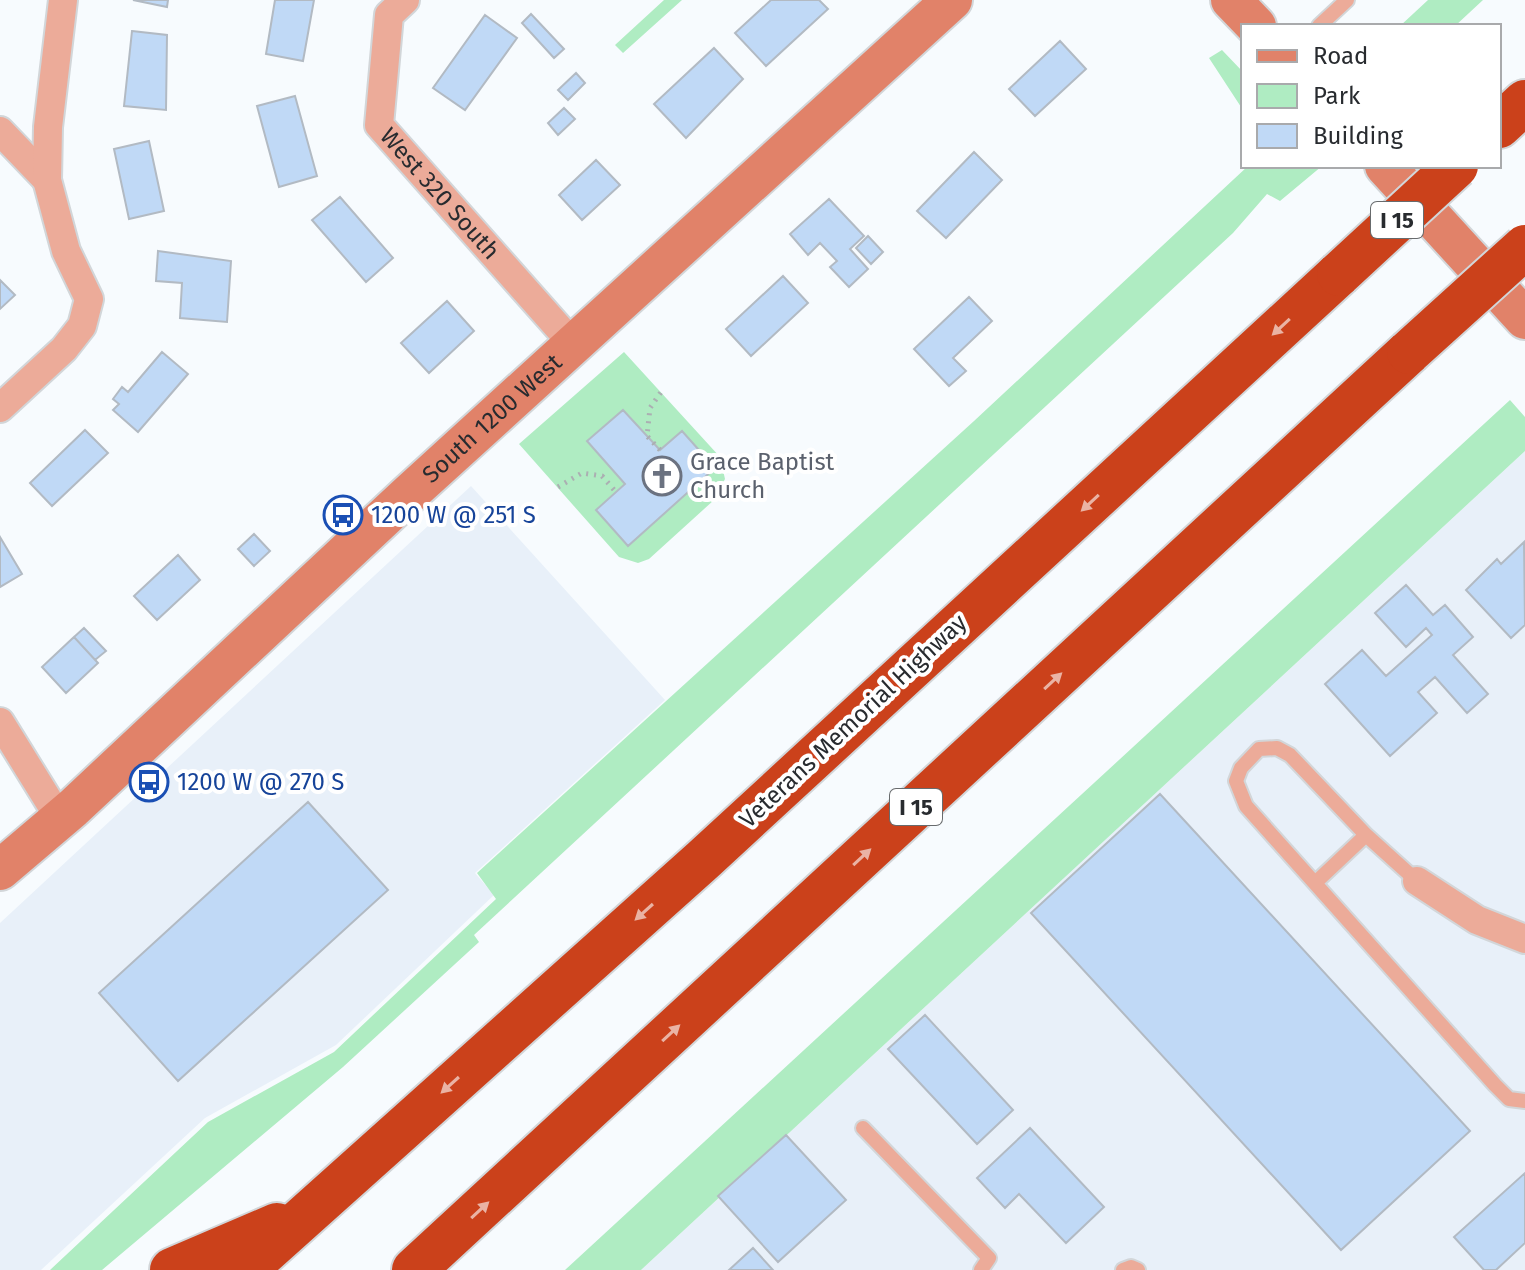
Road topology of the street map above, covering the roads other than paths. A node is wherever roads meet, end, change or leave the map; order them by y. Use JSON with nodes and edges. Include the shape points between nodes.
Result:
{"nodes":[{"id":1,"x":63,"y":0,"type":"edge"},
{"id":2,"x":952,"y":0,"type":"edge"},
{"id":3,"x":1231,"y":0,"type":"edge"},
{"id":4,"x":1347,"y":0,"type":"edge"},
{"id":5,"x":397,"y":8,"type":"edge"},
{"id":6,"x":1254,"y":24,"type":"edge"},
{"id":7,"x":1321,"y":24,"type":"edge"},
{"id":8,"x":1525,"y":102,"type":"edge"},
{"id":9,"x":1501,"y":124,"type":"edge"},
{"id":10,"x":0,"y":131,"type":"edge"},
{"id":11,"x":1387,"y":168,"type":"edge"},
{"id":12,"x":1454,"y":168,"type":"edge"},
{"id":13,"x":47,"y":180,"type":"junction"},
{"id":14,"x":1525,"y":247,"type":"edge"},
{"id":15,"x":1525,"y":319,"type":"edge"},
{"id":16,"x":573,"y":344,"type":"junction"},
{"id":17,"x":0,"y":408,"type":"edge"},
{"id":18,"x":0,"y":722,"type":"edge"},
{"id":19,"x":60,"y":819,"type":"junction"},
{"id":20,"x":1366,"y":835,"type":"junction"},
{"id":21,"x":0,"y":870,"type":"edge"},
{"id":22,"x":1417,"y":881,"type":"joint"},
{"id":23,"x":1315,"y":883,"type":"junction"},
{"id":24,"x":1525,"y":939,"type":"edge"},
{"id":25,"x":1525,"y":1101,"type":"edge"},
{"id":26,"x":863,"y":1128,"type":"dead end"},
{"id":27,"x":305,"y":1214,"type":"junction"},
{"id":28,"x":418,"y":1267,"type":"edge"},
{"id":29,"x":172,"y":1270,"type":"edge"},
{"id":30,"x":245,"y":1270,"type":"edge"},
{"id":31,"x":981,"y":1270,"type":"edge"},
{"id":32,"x":1123,"y":1270,"type":"edge"},
{"id":33,"x":1138,"y":1270,"type":"edge"}],
"edges":[{"from":1,"to":13,"type":"street"},
{"from":2,"to":16,"type":"main road","name":"South 1200 West"},
{"from":3,"to":6,"type":"main road"},
{"from":4,"to":7,"type":"lane"},
{"from":5,"to":16,"type":"street","name":"West 320 South","via":[[379,125]]},
{"from":8,"to":9,"type":"highway"},
{"from":10,"to":13,"type":"street"},
{"from":11,"to":15,"type":"main road"},
{"from":12,"to":27,"type":"highway","name":"Veterans Memorial Highway","number":"I 15","one_way":true,"bridge":true,"via":[[703,860]]},
{"from":13,"to":17,"type":"street","via":[[66,251],[89,299],[82,326],[64,349]]},
{"from":28,"to":14,"type":"highway","number":"I 15","one_way":true,"bridge":true},
{"from":16,"to":19,"type":"main road","name":"South 1200 West"},
{"from":18,"to":19,"type":"street"},
{"from":19,"to":21,"type":"main road","name":"South 1200 West"},
{"from":20,"to":22,"type":"lane"},
{"from":20,"to":23,"type":"lane"},
{"from":20,"to":23,"type":"lane","via":[[1290,755],[1277,748],[1259,749],[1241,768],[1236,781],[1240,796]]},
{"from":22,"to":24,"type":"street","via":[[1477,920]]},
{"from":23,"to":25,"type":"lane","via":[[1509,1099]]},
{"from":26,"to":31,"type":"lane","via":[[989,1258]]},
{"from":27,"to":29,"type":"highway"},
{"from":27,"to":30,"type":"highway","name":"Veterans Memorial Highway","number":"I 15"},
{"from":32,"to":33,"type":"lane"}]}
